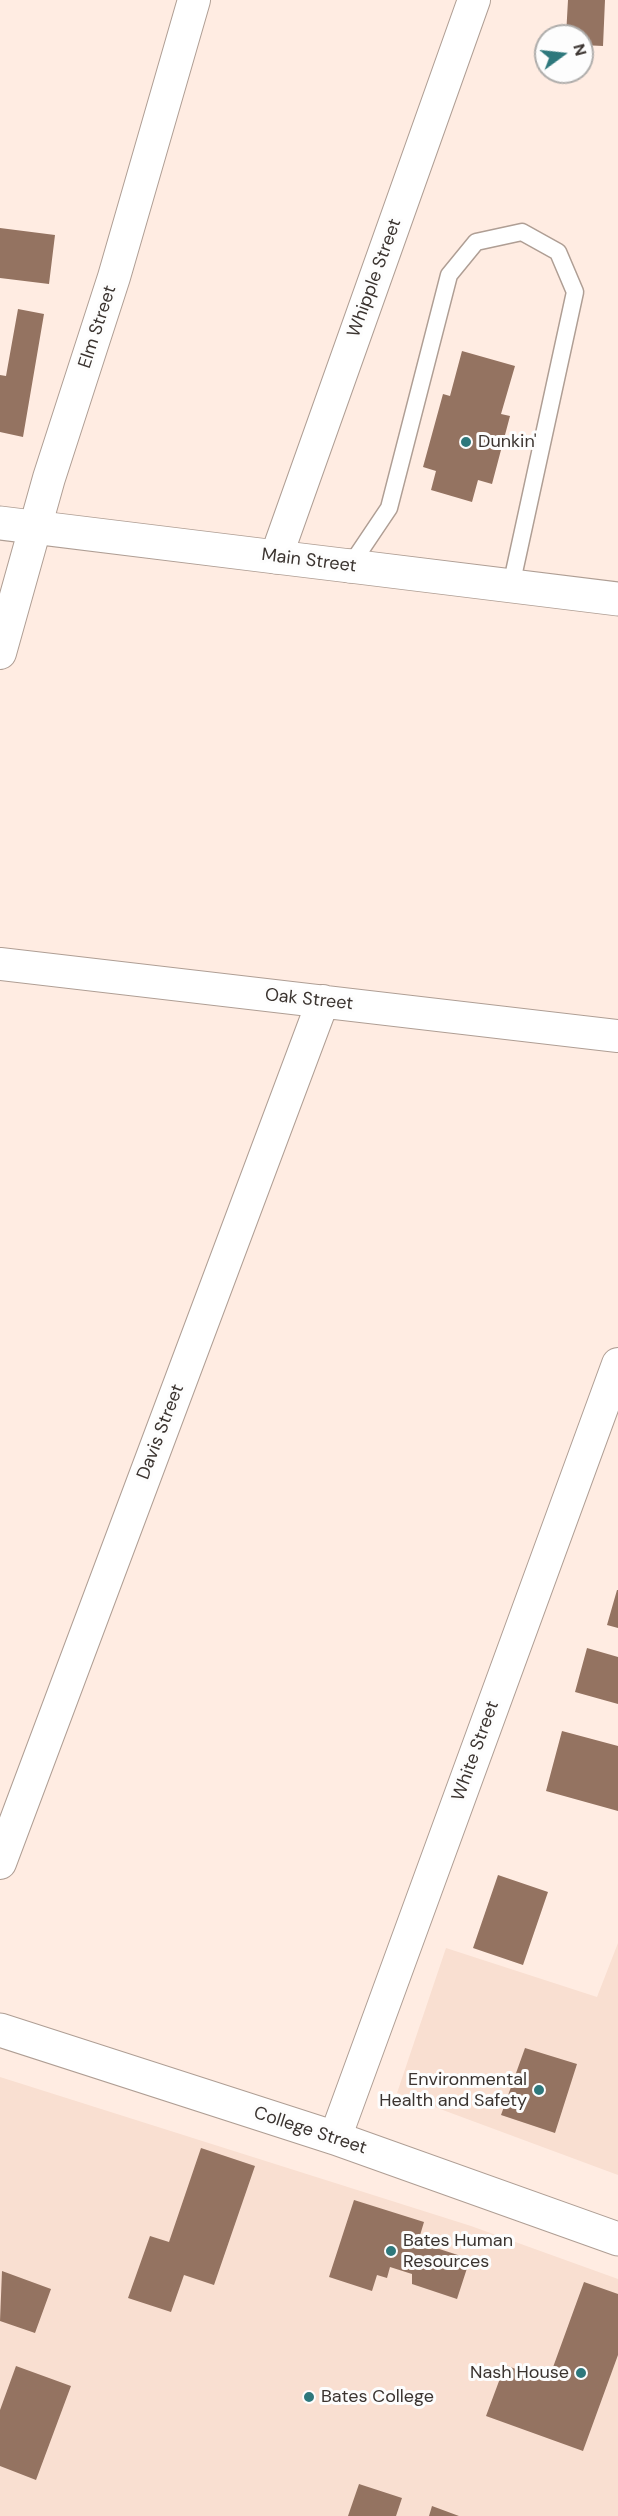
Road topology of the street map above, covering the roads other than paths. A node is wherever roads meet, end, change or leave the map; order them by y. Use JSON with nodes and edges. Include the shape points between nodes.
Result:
{"nodes":[{"id":1,"x":194,"y":0,"type":"edge"},
{"id":2,"x":474,"y":0,"type":"edge"},
{"id":3,"x":0,"y":523,"type":"edge"},
{"id":4,"x":35,"y":527,"type":"junction"},
{"id":5,"x":276,"y":557,"type":"junction"},
{"id":6,"x":350,"y":566,"type":"junction"},
{"id":7,"x":512,"y":586,"type":"junction"},
{"id":8,"x":618,"y":599,"type":"edge"},
{"id":9,"x":0,"y":653,"type":"edge"},
{"id":10,"x":0,"y":964,"type":"edge"},
{"id":11,"x":323,"y":1001,"type":"junction"},
{"id":12,"x":618,"y":1036,"type":"edge"},
{"id":13,"x":618,"y":1364,"type":"edge"},
{"id":14,"x":0,"y":1863,"type":"edge"},
{"id":15,"x":0,"y":2030,"type":"edge"},
{"id":16,"x":335,"y":2138,"type":"junction"},
{"id":17,"x":618,"y":2239,"type":"edge"}],
"edges":[{"from":1,"to":4,"type":"street","name":"Elm Street","via":[[114,277]]},
{"from":2,"to":5,"type":"street","name":"Whipple Street"},
{"from":3,"to":4,"type":"main road","name":"Main Street"},
{"from":4,"to":5,"type":"main road","name":"Main Street"},
{"from":4,"to":9,"type":"street","name":"Elm Street"},
{"from":5,"to":6,"type":"main road","name":"Main Street"},
{"from":6,"to":7,"type":"main road","name":"Main Street"},
{"from":6,"to":7,"type":"lane","via":[[388,508],[449,275],[477,242],[522,232],[558,252],[575,292]]},
{"from":7,"to":8,"type":"main road","name":"Main Street"},
{"from":10,"to":11,"type":"street","name":"Oak Street"},
{"from":11,"to":12,"type":"street","name":"Oak Street"},
{"from":11,"to":14,"type":"street","name":"Davis Street"},
{"from":13,"to":16,"type":"street","name":"White Street"},
{"from":15,"to":16,"type":"main road","name":"College Street"},
{"from":16,"to":17,"type":"main road","name":"College Street"}]}
